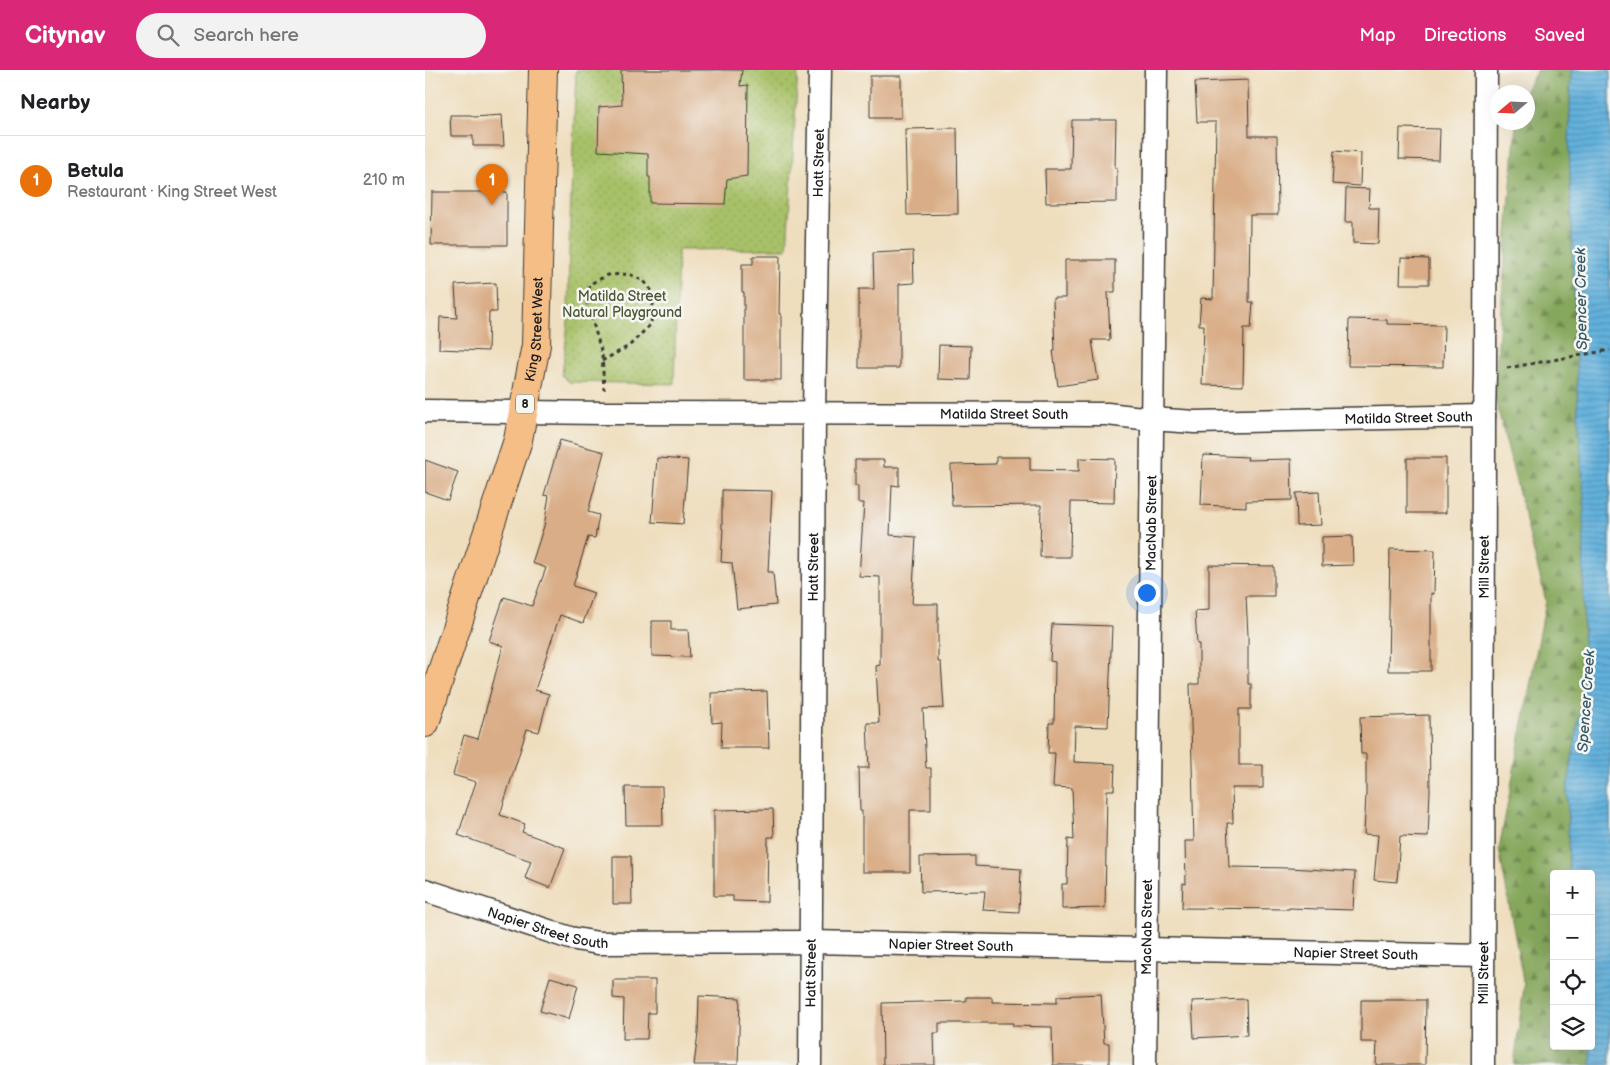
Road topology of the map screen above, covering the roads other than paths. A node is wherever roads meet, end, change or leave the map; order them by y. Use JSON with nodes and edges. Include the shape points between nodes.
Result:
{"nodes":[{"id":1,"x":543,"y":70,"type":"edge"},
{"id":2,"x":821,"y":70,"type":"edge"},
{"id":3,"x":1157,"y":70,"type":"edge"},
{"id":4,"x":1486,"y":70,"type":"edge"},
{"id":5,"x":425,"y":411,"type":"edge"},
{"id":6,"x":524,"y":412,"type":"junction"},
{"id":7,"x":814,"y":413,"type":"junction"},
{"id":8,"x":1483,"y":416,"type":"junction"},
{"id":9,"x":1151,"y":419,"type":"junction"},
{"id":10,"x":425,"y":723,"type":"edge"},
{"id":11,"x":425,"y":890,"type":"edge"},
{"id":12,"x":811,"y":942,"type":"junction"},
{"id":13,"x":1146,"y":949,"type":"junction"},
{"id":14,"x":1483,"y":956,"type":"junction"},
{"id":15,"x":810,"y":1065,"type":"edge"},
{"id":16,"x":1145,"y":1065,"type":"edge"},
{"id":17,"x":1483,"y":1065,"type":"edge"}],
"edges":[{"from":1,"to":6,"type":"main road","name":"King Street West","number":"8","via":[[536,345]]},
{"from":2,"to":7,"type":"street","name":"Hatt Street"},
{"from":3,"to":9,"type":"street","name":"MacNab Street"},
{"from":4,"to":8,"type":"street","name":"Mill Street"},
{"from":5,"to":6,"type":"street","name":"Matilda Street South"},
{"from":6,"to":7,"type":"street","name":"Matilda Street South"},
{"from":6,"to":10,"type":"main road","name":"King Street West","number":"8","via":[[518,440]]},
{"from":7,"to":9,"type":"street","name":"Matilda Street South","via":[[1107,414]]},
{"from":7,"to":12,"type":"street","name":"Hatt Street"},
{"from":8,"to":9,"type":"street","name":"Matilda Street South","via":[[1195,422]]},
{"from":8,"to":14,"type":"street","name":"Mill Street"},
{"from":9,"to":13,"type":"street","name":"MacNab Street"},
{"from":11,"to":12,"type":"street","name":"Napier Street South","via":[[570,938],[598,942]]},
{"from":12,"to":13,"type":"street","name":"Napier Street South"},
{"from":12,"to":15,"type":"street","name":"Hatt Street"},
{"from":13,"to":14,"type":"street","name":"Napier Street South"},
{"from":13,"to":16,"type":"street","name":"MacNab Street"},
{"from":14,"to":17,"type":"street","name":"Mill Street"}]}
